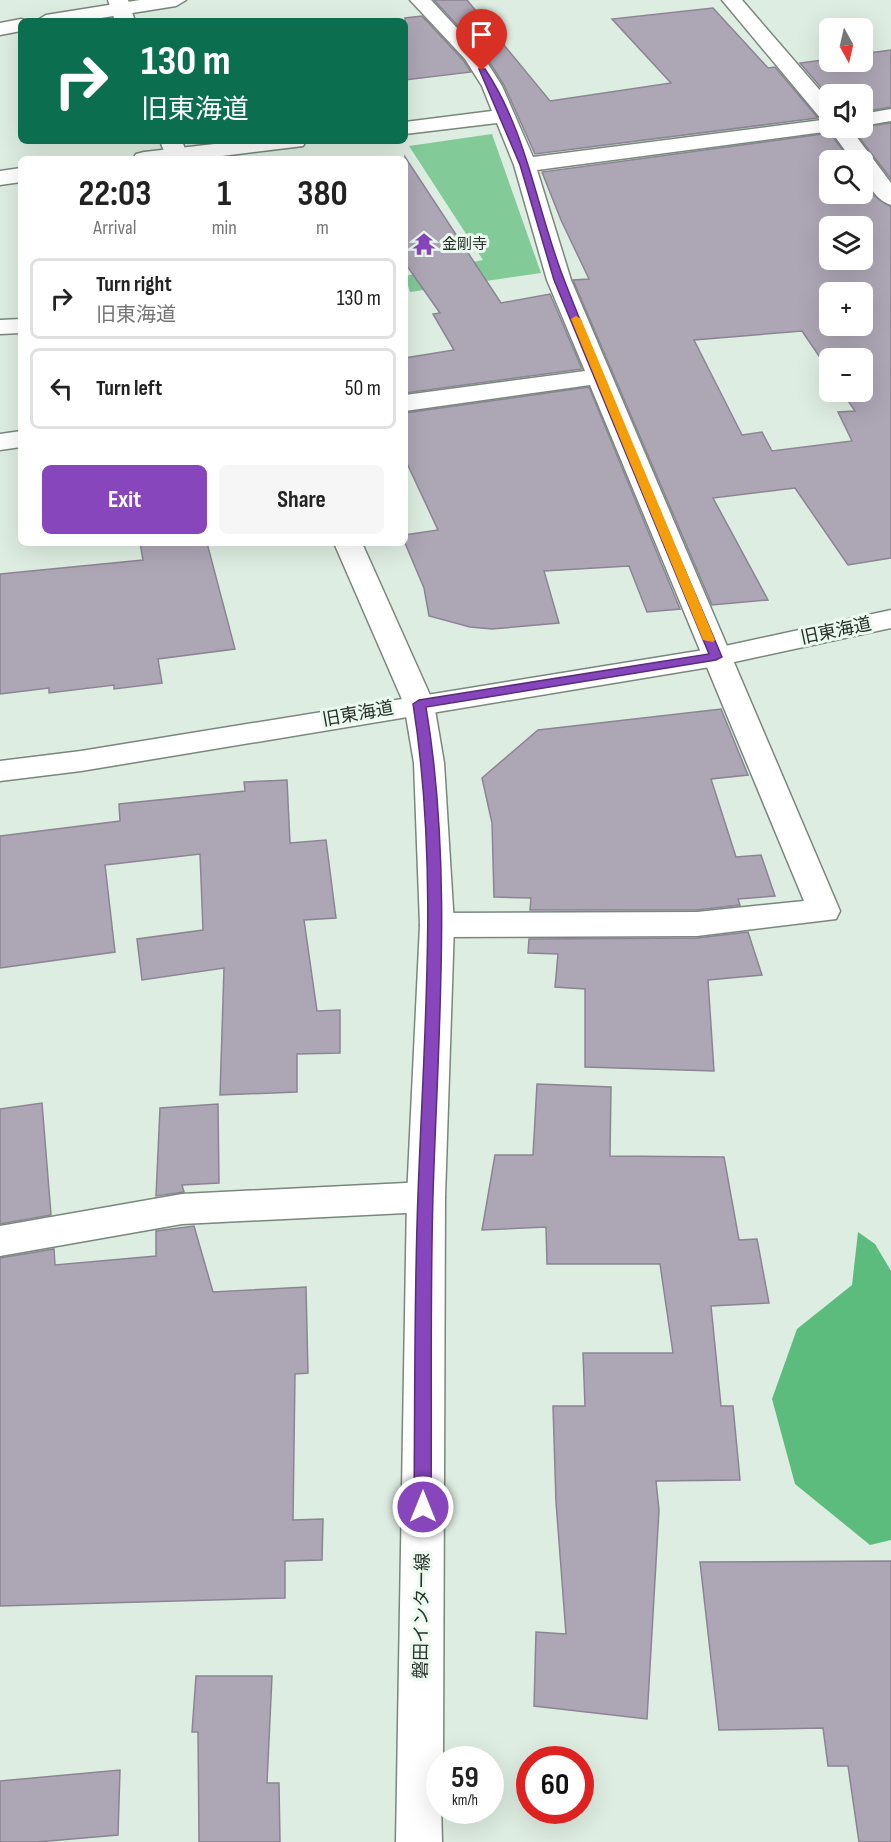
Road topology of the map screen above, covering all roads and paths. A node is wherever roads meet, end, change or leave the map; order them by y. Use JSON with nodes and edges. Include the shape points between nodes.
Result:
{"nodes":[{"id":1,"x":176,"y":0,"type":"edge"},
{"id":2,"x":420,"y":0,"type":"edge"},
{"id":3,"x":732,"y":0,"type":"edge"},
{"id":4,"x":121,"y":10,"type":"edge"},
{"id":5,"x":66,"y":18,"type":"edge"},
{"id":6,"x":18,"y":26,"type":"edge"},
{"id":7,"x":0,"y":29,"type":"edge"},
{"id":8,"x":819,"y":103,"type":"edge"},
{"id":9,"x":891,"y":115,"type":"edge"},
{"id":10,"x":505,"y":116,"type":"junction"},
{"id":11,"x":873,"y":118,"type":"edge"},
{"id":12,"x":819,"y":126,"type":"edge"},
{"id":13,"x":408,"y":128,"type":"edge"},
{"id":14,"x":846,"y":138,"type":"edge"},
{"id":15,"x":262,"y":144,"type":"edge"},
{"id":16,"x":175,"y":152,"type":"edge"},
{"id":17,"x":157,"y":156,"type":"edge"},
{"id":18,"x":525,"y":165,"type":"junction"},
{"id":19,"x":18,"y":175,"type":"edge"},
{"id":20,"x":0,"y":178,"type":"edge"},
{"id":21,"x":891,"y":198,"type":"edge"},
{"id":22,"x":18,"y":326,"type":"edge"},
{"id":23,"x":0,"y":327,"type":"edge"},
{"id":24,"x":599,"y":376,"type":"junction"},
{"id":25,"x":408,"y":403,"type":"edge"},
{"id":26,"x":18,"y":439,"type":"edge"},
{"id":27,"x":0,"y":442,"type":"edge"},
{"id":28,"x":349,"y":546,"type":"edge"},
{"id":29,"x":891,"y":619,"type":"edge"},
{"id":30,"x":716,"y":657,"type":"junction"},
{"id":31,"x":419,"y":704,"type":"junction"},
{"id":32,"x":0,"y":771,"type":"edge"},
{"id":33,"x":437,"y":925,"type":"junction"},
{"id":34,"x":426,"y":1197,"type":"junction"},
{"id":35,"x":0,"y":1242,"type":"edge"},
{"id":36,"x":419,"y":1842,"type":"edge"}],
"edges":[{"from":1,"to":4,"type":"street"},
{"from":2,"to":10,"type":"street","via":[[472,56],[492,86]]},
{"from":3,"to":8,"type":"street"},
{"from":4,"to":5,"type":"street"},
{"from":6,"to":7,"type":"street"},
{"from":9,"to":11,"type":"street"},
{"from":10,"to":13,"type":"street"},
{"from":10,"to":18,"type":"street"},
{"from":12,"to":18,"type":"street"},
{"from":14,"to":21,"type":"street"},
{"from":15,"to":16,"type":"street"},
{"from":16,"to":17,"type":"street"},
{"from":18,"to":24,"type":"street","via":[[559,280]]},
{"from":19,"to":20,"type":"street"},
{"from":22,"to":23,"type":"street"},
{"from":24,"to":25,"type":"street"},
{"from":24,"to":30,"type":"street"},
{"from":26,"to":27,"type":"street"},
{"from":28,"to":31,"type":"street","name":"磐田インター線"},
{"from":29,"to":30,"type":"street","name":"旧東海道"},
{"from":30,"to":31,"type":"street","name":"旧東海道"},
{"from":30,"to":33,"type":"street","via":[[824,911],[697,924]]},
{"from":31,"to":32,"type":"street","name":"旧東海道"},
{"from":31,"to":33,"type":"street","name":"磐田インター線","via":[[429,764]]},
{"from":33,"to":34,"type":"street","name":"磐田インター線"},
{"from":34,"to":35,"type":"street","via":[[182,1209]]},
{"from":34,"to":36,"type":"street","name":"磐田インター線"}]}
